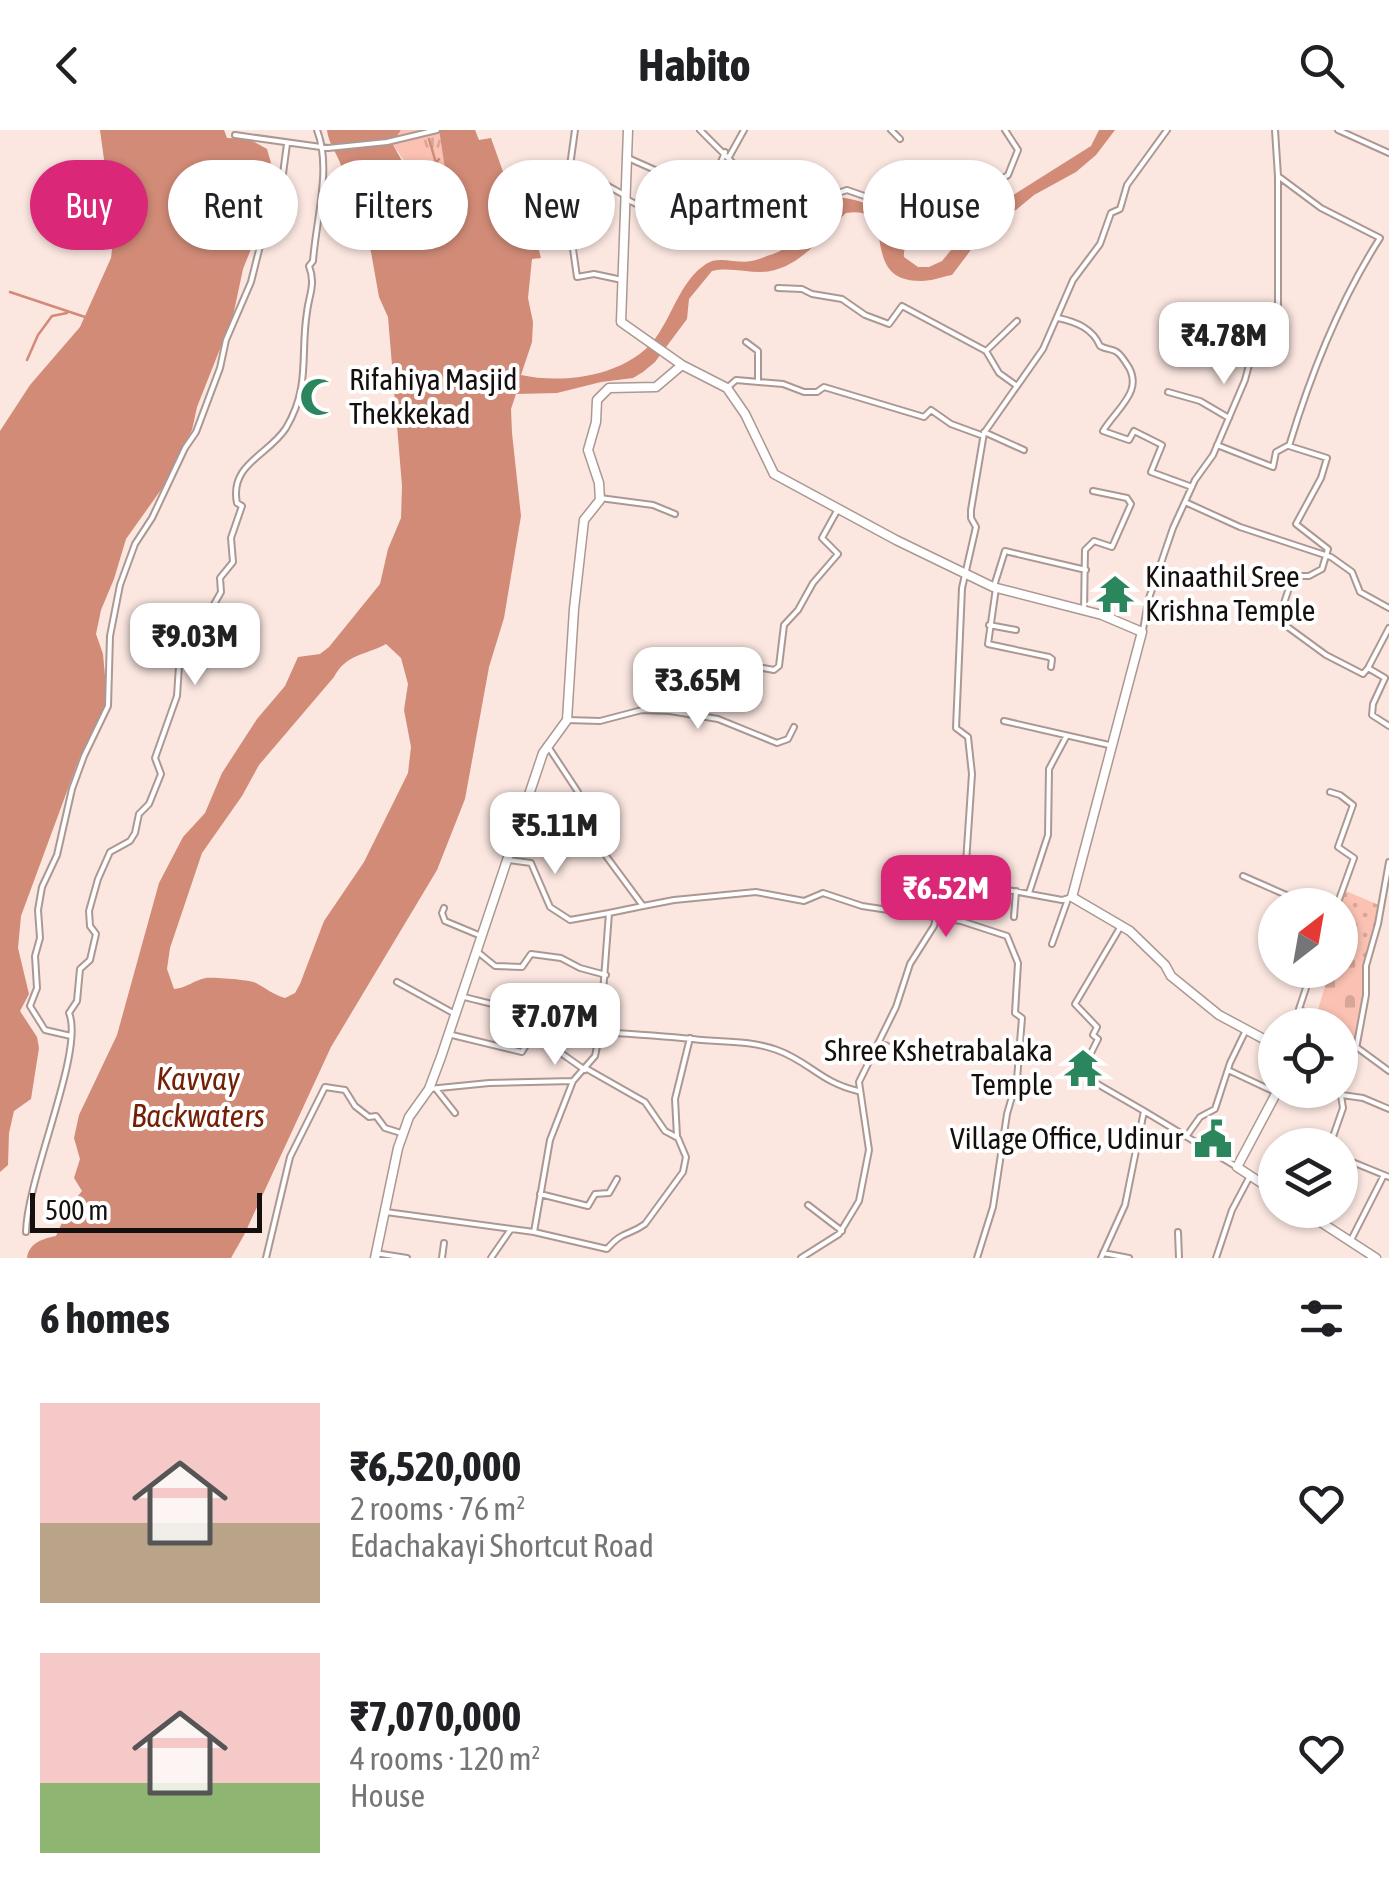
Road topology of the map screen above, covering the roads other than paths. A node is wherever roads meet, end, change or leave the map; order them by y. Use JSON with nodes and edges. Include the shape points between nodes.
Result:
{"nodes":[{"id":1,"x":317,"y":130,"type":"edge"},
{"id":2,"x":437,"y":130,"type":"edge"},
{"id":3,"x":575,"y":130,"type":"edge"},
{"id":4,"x":628,"y":130,"type":"edge"},
{"id":5,"x":700,"y":130,"type":"edge"},
{"id":6,"x":744,"y":130,"type":"edge"},
{"id":7,"x":892,"y":130,"type":"edge"},
{"id":8,"x":1005,"y":130,"type":"edge"},
{"id":9,"x":1168,"y":130,"type":"edge"},
{"id":10,"x":1275,"y":130,"type":"edge"},
{"id":11,"x":1338,"y":130,"type":"edge"},
{"id":12,"x":235,"y":135,"type":"dead end"},
{"id":13,"x":900,"y":139,"type":"dead end"},
{"id":14,"x":288,"y":144,"type":"junction"},
{"id":15,"x":326,"y":148,"type":"junction"},
{"id":16,"x":1389,"y":153,"type":"edge"},
{"id":17,"x":727,"y":154,"type":"junction"},
{"id":18,"x":628,"y":158,"type":"junction"},
{"id":19,"x":571,"y":160,"type":"edge"},
{"id":20,"x":730,"y":160,"type":"edge"},
{"id":21,"x":635,"y":161,"type":"edge"},
{"id":22,"x":1278,"y":176,"type":"junction"},
{"id":23,"x":615,"y":191,"type":"edge"},
{"id":24,"x":843,"y":191,"type":"edge"},
{"id":25,"x":626,"y":198,"type":"junction"},
{"id":26,"x":573,"y":250,"type":"edge"},
{"id":27,"x":622,"y":280,"type":"junction"},
{"id":28,"x":778,"y":288,"type":"dead end"},
{"id":29,"x":1058,"y":318,"type":"junction"},
{"id":30,"x":1017,"y":321,"type":"dead end"},
{"id":31,"x":746,"y":342,"type":"dead end"},
{"id":32,"x":986,"y":351,"type":"junction"},
{"id":33,"x":682,"y":365,"type":"junction"},
{"id":34,"x":758,"y":382,"type":"junction"},
{"id":35,"x":1017,"y":386,"type":"junction"},
{"id":36,"x":727,"y":388,"type":"junction"},
{"id":37,"x":1168,"y":392,"type":"dead end"},
{"id":38,"x":1229,"y":418,"type":"junction"},
{"id":39,"x":984,"y":434,"type":"junction"},
{"id":40,"x":1290,"y":444,"type":"junction"},
{"id":41,"x":1217,"y":445,"type":"junction"},
{"id":42,"x":1024,"y":450,"type":"dead end"},
{"id":43,"x":1192,"y":487,"type":"junction"},
{"id":44,"x":1093,"y":491,"type":"dead end"},
{"id":45,"x":600,"y":498,"type":"junction"},
{"id":46,"x":1185,"y":502,"type":"junction"},
{"id":47,"x":838,"y":509,"type":"junction"},
{"id":48,"x":676,"y":514,"type":"dead end"},
{"id":49,"x":1326,"y":556,"type":"junction"},
{"id":50,"x":1086,"y":570,"type":"junction"},
{"id":51,"x":963,"y":572,"type":"junction"},
{"id":52,"x":994,"y":588,"type":"junction"},
{"id":53,"x":1389,"y":608,"type":"edge"},
{"id":54,"x":1084,"y":611,"type":"junction"},
{"id":55,"x":989,"y":624,"type":"junction"},
{"id":56,"x":1389,"y":628,"type":"edge"},
{"id":57,"x":1016,"y":630,"type":"dead end"},
{"id":58,"x":1142,"y":632,"type":"junction"},
{"id":59,"x":763,"y":668,"type":"dead end"},
{"id":60,"x":1051,"y":668,"type":"dead end"},
{"id":61,"x":1368,"y":668,"type":"junction"},
{"id":62,"x":1387,"y":678,"type":"edge"},
{"id":63,"x":567,"y":720,"type":"junction"},
{"id":64,"x":1004,"y":721,"type":"dead end"},
{"id":65,"x":1389,"y":726,"type":"edge"},
{"id":66,"x":794,"y":727,"type":"dead end"},
{"id":67,"x":1066,"y":737,"type":"junction"},
{"id":68,"x":548,"y":746,"type":"junction"},
{"id":69,"x":1113,"y":746,"type":"junction"},
{"id":70,"x":1330,"y":792,"type":"dead end"},
{"id":71,"x":508,"y":860,"type":"junction"},
{"id":72,"x":1389,"y":862,"type":"edge"},
{"id":73,"x":1243,"y":876,"type":"dead end"},
{"id":74,"x":956,"y":879,"type":"junction"},
{"id":75,"x":1270,"y":888,"type":"edge"},
{"id":76,"x":1343,"y":888,"type":"edge"},
{"id":77,"x":1016,"y":891,"type":"junction"},
{"id":78,"x":1029,"y":893,"type":"junction"},
{"id":79,"x":1070,"y":898,"type":"junction"},
{"id":80,"x":643,"y":906,"type":"junction"},
{"id":81,"x":444,"y":908,"type":"dead end"},
{"id":82,"x":609,"y":913,"type":"junction"},
{"id":83,"x":937,"y":917,"type":"junction"},
{"id":84,"x":1014,"y":917,"type":"dead end"},
{"id":85,"x":1121,"y":926,"type":"junction"},
{"id":86,"x":481,"y":936,"type":"junction"},
{"id":87,"x":1052,"y":944,"type":"dead end"},
{"id":88,"x":475,"y":951,"type":"junction"},
{"id":89,"x":606,"y":975,"type":"junction"},
{"id":90,"x":397,"y":982,"type":"dead end"},
{"id":91,"x":461,"y":996,"type":"junction"},
{"id":92,"x":455,"y":1014,"type":"junction"},
{"id":93,"x":1246,"y":1030,"type":"junction"},
{"id":94,"x":1358,"y":1031,"type":"edge"},
{"id":95,"x":600,"y":1032,"type":"junction"},
{"id":96,"x":448,"y":1034,"type":"junction"},
{"id":97,"x":71,"y":1036,"type":"junction"},
{"id":98,"x":1258,"y":1037,"type":"edge"},
{"id":99,"x":690,"y":1038,"type":"junction"},
{"id":100,"x":541,"y":1039,"type":"junction"},
{"id":101,"x":880,"y":1043,"type":"junction"},
{"id":102,"x":1358,"y":1051,"type":"edge"},
{"id":103,"x":944,"y":1054,"type":"dead end"},
{"id":104,"x":1089,"y":1057,"type":"dead end"},
{"id":105,"x":586,"y":1070,"type":"junction"},
{"id":106,"x":1228,"y":1070,"type":"junction"},
{"id":107,"x":1389,"y":1071,"type":"edge"},
{"id":108,"x":574,"y":1082,"type":"junction"},
{"id":109,"x":1094,"y":1082,"type":"dead end"},
{"id":110,"x":1258,"y":1083,"type":"edge"},
{"id":111,"x":432,"y":1089,"type":"junction"},
{"id":112,"x":858,"y":1091,"type":"junction"},
{"id":113,"x":1358,"y":1097,"type":"edge"},
{"id":114,"x":1269,"y":1108,"type":"edge"},
{"id":115,"x":1389,"y":1109,"type":"edge"},
{"id":116,"x":455,"y":1112,"type":"dead end"},
{"id":117,"x":1144,"y":1112,"type":"junction"},
{"id":118,"x":404,"y":1134,"type":"junction"},
{"id":119,"x":1187,"y":1135,"type":"junction"},
{"id":120,"x":678,"y":1138,"type":"junction"},
{"id":121,"x":1358,"y":1164,"type":"edge"},
{"id":122,"x":1236,"y":1167,"type":"junction"},
{"id":123,"x":1250,"y":1176,"type":"junction"},
{"id":124,"x":1386,"y":1176,"type":"edge"},
{"id":125,"x":618,"y":1178,"type":"dead end"},
{"id":126,"x":1258,"y":1181,"type":"edge"},
{"id":127,"x":540,"y":1194,"type":"junction"},
{"id":128,"x":808,"y":1205,"type":"dead end"},
{"id":129,"x":383,"y":1212,"type":"junction"},
{"id":130,"x":1329,"y":1228,"type":"edge"},
{"id":131,"x":511,"y":1229,"type":"junction"},
{"id":132,"x":842,"y":1231,"type":"junction"},
{"id":133,"x":26,"y":1232,"type":"dead end"},
{"id":134,"x":534,"y":1232,"type":"junction"},
{"id":135,"x":1178,"y":1232,"type":"dead end"},
{"id":136,"x":1350,"y":1242,"type":"junction"},
{"id":137,"x":444,"y":1243,"type":"dead end"},
{"id":138,"x":375,"y":1255,"type":"edge"},
{"id":139,"x":1102,"y":1255,"type":"edge"},
{"id":140,"x":266,"y":1258,"type":"edge"},
{"id":141,"x":407,"y":1258,"type":"edge"},
{"id":142,"x":442,"y":1258,"type":"edge"},
{"id":143,"x":491,"y":1258,"type":"edge"},
{"id":144,"x":801,"y":1258,"type":"edge"},
{"id":145,"x":977,"y":1258,"type":"edge"},
{"id":146,"x":1129,"y":1258,"type":"edge"},
{"id":147,"x":1179,"y":1258,"type":"edge"},
{"id":148,"x":1216,"y":1258,"type":"edge"},
{"id":149,"x":1376,"y":1258,"type":"edge"}],
"edges":[{"from":1,"to":15,"type":"street"},
{"from":2,"to":15,"type":"street"},
{"from":3,"to":19,"type":"street"},
{"from":4,"to":18,"type":"main road"},
{"from":5,"to":17,"type":"street"},
{"from":6,"to":17,"type":"street"},
{"from":7,"to":13,"type":"street"},
{"from":8,"to":24,"type":"street","via":[[1018,150],[1008,175],[959,206],[943,192],[907,208],[895,196],[873,199]]},
{"from":9,"to":29,"type":"street","via":[[1127,185],[1122,206],[1111,213]]},
{"from":10,"to":22,"type":"street"},
{"from":11,"to":16,"type":"street"},
{"from":12,"to":14,"type":"street"},
{"from":14,"to":15,"type":"street"},
{"from":14,"to":97,"type":"street","via":[[251,282],[196,432],[138,537],[120,585],[108,706],[72,789],[42,887],[37,988],[30,1006],[45,1030]]},
{"from":15,"to":97,"type":"street","via":[[308,266],[314,284],[306,314],[306,373],[285,429],[237,479],[242,506],[231,538],[233,562],[179,666],[177,696],[154,758],[161,774],[149,804],[130,841],[110,852],[98,879],[88,911],[96,934],[90,960],[80,968]]},
{"from":17,"to":20,"type":"street"},
{"from":17,"to":25,"type":"street","via":[[718,172],[722,208],[699,236]]},
{"from":18,"to":21,"type":"street"},
{"from":18,"to":25,"type":"main road"},
{"from":22,"to":38,"type":"street","via":[[1278,307],[1254,346]]},
{"from":22,"to":40,"type":"street","via":[[1321,208],[1380,238],[1341,303]]},
{"from":23,"to":25,"type":"street"},
{"from":25,"to":27,"type":"main road"},
{"from":26,"to":27,"type":"street","via":[[577,277]]},
{"from":27,"to":33,"type":"main road","via":[[620,318]]},
{"from":28,"to":32,"type":"street","via":[[842,299],[889,324],[902,306]]},
{"from":29,"to":35,"type":"street"},
{"from":29,"to":43,"type":"street","via":[[1092,332],[1134,373],[1125,404],[1103,431],[1130,440],[1134,431],[1162,445],[1151,472]]},
{"from":30,"to":32,"type":"street"},
{"from":31,"to":34,"type":"street","via":[[758,349]]},
{"from":32,"to":35,"type":"street"},
{"from":33,"to":36,"type":"main road"},
{"from":33,"to":45,"type":"main road","via":[[656,387],[610,388],[598,396],[588,450]]},
{"from":34,"to":36,"type":"street","via":[[736,380]]},
{"from":34,"to":39,"type":"street","via":[[804,392],[824,387],[922,417],[931,410]]},
{"from":35,"to":39,"type":"street"},
{"from":36,"to":47,"type":"main road","via":[[774,474]]},
{"from":37,"to":38,"type":"street"},
{"from":38,"to":41,"type":"street"},
{"from":39,"to":42,"type":"street"},
{"from":39,"to":51,"type":"street","via":[[971,510],[976,527]]},
{"from":40,"to":41,"type":"street","via":[[1276,452],[1273,467]]},
{"from":40,"to":49,"type":"street","via":[[1327,458],[1296,524],[1328,549]]},
{"from":41,"to":43,"type":"street"},
{"from":43,"to":46,"type":"street"},
{"from":44,"to":50,"type":"street","via":[[1131,504],[1112,547],[1094,541],[1085,550]]},
{"from":45,"to":48,"type":"street"},
{"from":45,"to":63,"type":"main road","via":[[584,520]]},
{"from":46,"to":49,"type":"street"},
{"from":46,"to":58,"type":"street"},
{"from":47,"to":51,"type":"main road"},
{"from":47,"to":59,"type":"street","via":[[822,538],[838,557],[784,626],[779,666]]},
{"from":49,"to":53,"type":"street","via":[[1352,572],[1360,592]]},
{"from":49,"to":61,"type":"street","via":[[1322,569],[1293,576],[1282,609],[1285,625],[1326,655],[1363,674]]},
{"from":50,"to":52,"type":"street","via":[[1006,551]]},
{"from":50,"to":54,"type":"street"},
{"from":51,"to":52,"type":"main road"},
{"from":51,"to":74,"type":"street","via":[[956,728],[970,742],[972,774],[966,862]]},
{"from":52,"to":54,"type":"main road"},
{"from":52,"to":55,"type":"street"},
{"from":54,"to":58,"type":"main road"},
{"from":55,"to":57,"type":"street"},
{"from":55,"to":60,"type":"street","via":[[988,644],[1049,657]]},
{"from":56,"to":61,"type":"street"},
{"from":58,"to":69,"type":"main road"},
{"from":61,"to":62,"type":"street"},
{"from":62,"to":65,"type":"street","via":[[1372,715]]},
{"from":63,"to":66,"type":"street","via":[[670,711],[718,719],[777,743]]},
{"from":63,"to":68,"type":"main road"},
{"from":64,"to":67,"type":"street"},
{"from":67,"to":69,"type":"street"},
{"from":67,"to":78,"type":"street","via":[[1049,768],[1048,835]]},
{"from":68,"to":71,"type":"main road"},
{"from":68,"to":80,"type":"street","via":[[578,792],[595,840]]},
{"from":69,"to":79,"type":"main road"},
{"from":70,"to":76,"type":"street","via":[[1353,805],[1338,846],[1354,858]]},
{"from":71,"to":82,"type":"street","via":[[531,864],[550,908],[570,920]]},
{"from":71,"to":86,"type":"main road"},
{"from":72,"to":94,"type":"street"},
{"from":73,"to":75,"type":"street"},
{"from":74,"to":77,"type":"street"},
{"from":74,"to":83,"type":"street","via":[[942,894]]},
{"from":77,"to":78,"type":"street"},
{"from":77,"to":84,"type":"street"},
{"from":78,"to":79,"type":"street"},
{"from":79,"to":85,"type":"main road"},
{"from":79,"to":87,"type":"street"},
{"from":80,"to":82,"type":"street"},
{"from":80,"to":83,"type":"street","via":[[756,892],[804,900],[823,893]]},
{"from":81,"to":86,"type":"street","via":[[445,921]]},
{"from":82,"to":89,"type":"street"},
{"from":83,"to":101,"type":"street","via":[[910,964]]},
{"from":83,"to":145,"type":"street","via":[[1007,936],[1018,963],[1017,1080]]},
{"from":85,"to":93,"type":"main road","via":[[1171,976]]},
{"from":85,"to":104,"type":"street","via":[[1075,1004],[1098,1026]]},
{"from":86,"to":88,"type":"main road"},
{"from":88,"to":89,"type":"street","via":[[498,966],[522,968],[531,954]]},
{"from":88,"to":91,"type":"main road"},
{"from":89,"to":95,"type":"street"},
{"from":90,"to":92,"type":"street"},
{"from":91,"to":92,"type":"main road"},
{"from":91,"to":100,"type":"street","via":[[529,1020],[541,1029]]},
{"from":92,"to":96,"type":"main road"},
{"from":93,"to":98,"type":"main road"},
{"from":93,"to":106,"type":"street"},
{"from":95,"to":99,"type":"street"},
{"from":95,"to":105,"type":"street"},
{"from":96,"to":100,"type":"street","via":[[522,1052],[529,1040]]},
{"from":96,"to":111,"type":"main road"},
{"from":97,"to":133,"type":"street"},
{"from":99,"to":112,"type":"street","via":[[772,1048]]},
{"from":99,"to":120,"type":"street","via":[[675,1099]]},
{"from":100,"to":105,"type":"street"},
{"from":101,"to":103,"type":"street"},
{"from":101,"to":112,"type":"street"},
{"from":102,"to":107,"type":"street"},
{"from":105,"to":108,"type":"street"},
{"from":105,"to":120,"type":"street","via":[[645,1102]]},
{"from":106,"to":110,"type":"street"},
{"from":106,"to":119,"type":"street","via":[[1216,1109]]},
{"from":108,"to":111,"type":"street"},
{"from":108,"to":127,"type":"street","via":[[554,1128]]},
{"from":109,"to":117,"type":"street"},
{"from":111,"to":116,"type":"street"},
{"from":111,"to":118,"type":"main road"},
{"from":112,"to":132,"type":"street","via":[[868,1157],[859,1201]]},
{"from":113,"to":115,"type":"street"},
{"from":114,"to":122,"type":"main road"},
{"from":117,"to":119,"type":"street"},
{"from":117,"to":139,"type":"street","via":[[1124,1205]]},
{"from":118,"to":129,"type":"main road"},
{"from":118,"to":140,"type":"street","via":[[368,1117],[345,1090],[325,1087],[290,1157]]},
{"from":119,"to":122,"type":"street"},
{"from":120,"to":134,"type":"street","via":[[686,1157],[682,1172],[636,1230],[603,1249]]},
{"from":121,"to":124,"type":"street"},
{"from":122,"to":123,"type":"main road"},
{"from":123,"to":126,"type":"main road"},
{"from":123,"to":148,"type":"street"},
{"from":124,"to":136,"type":"street"},
{"from":125,"to":127,"type":"street","via":[[588,1206]]},
{"from":127,"to":134,"type":"street"},
{"from":128,"to":132,"type":"street"},
{"from":129,"to":131,"type":"street"},
{"from":129,"to":138,"type":"main road"},
{"from":130,"to":136,"type":"main road"},
{"from":131,"to":134,"type":"street"},
{"from":131,"to":143,"type":"street"},
{"from":132,"to":144,"type":"street"},
{"from":135,"to":147,"type":"street"},
{"from":136,"to":149,"type":"main road"},
{"from":137,"to":142,"type":"street"},
{"from":138,"to":141,"type":"street"},
{"from":139,"to":146,"type":"street"}]}
